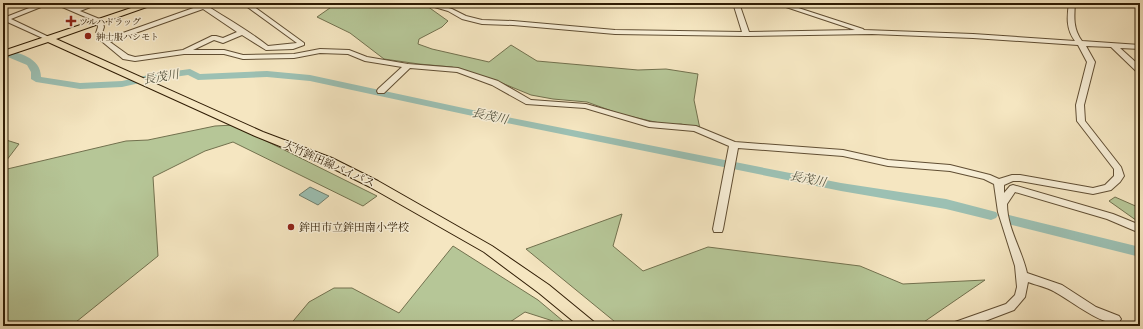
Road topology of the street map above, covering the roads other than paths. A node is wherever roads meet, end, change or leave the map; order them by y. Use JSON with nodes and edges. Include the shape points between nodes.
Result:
{"nodes":[{"id":1,"x":48,"y":3,"type":"edge"},
{"id":2,"x":56,"y":3,"type":"edge"},
{"id":3,"x":98,"y":3,"type":"edge"},
{"id":4,"x":154,"y":3,"type":"edge"},
{"id":5,"x":214,"y":3,"type":"edge"},
{"id":6,"x":245,"y":3,"type":"edge"},
{"id":7,"x":424,"y":3,"type":"edge"},
{"id":8,"x":736,"y":3,"type":"edge"},
{"id":9,"x":777,"y":3,"type":"edge"},
{"id":10,"x":1072,"y":3,"type":"edge"},
{"id":11,"x":202,"y":5,"type":"edge"},
{"id":12,"x":76,"y":10,"type":"junction"},
{"id":13,"x":5,"y":18,"type":"edge"},
{"id":14,"x":100,"y":21,"type":"junction"},
{"id":15,"x":242,"y":32,"type":"junction"},
{"id":16,"x":872,"y":32,"type":"junction"},
{"id":17,"x":746,"y":34,"type":"junction"},
{"id":18,"x":49,"y":39,"type":"junction"},
{"id":19,"x":106,"y":41,"type":"junction"},
{"id":20,"x":1080,"y":43,"type":"junction"},
{"id":21,"x":1113,"y":45,"type":"junction"},
{"id":22,"x":1140,"y":47,"type":"edge"},
{"id":23,"x":184,"y":52,"type":"junction"},
{"id":24,"x":3,"y":54,"type":"edge"},
{"id":25,"x":408,"y":66,"type":"junction"},
{"id":26,"x":1140,"y":70,"type":"edge"},
{"id":27,"x":381,"y":91,"type":"dead end"},
{"id":28,"x":734,"y":144,"type":"junction"},
{"id":29,"x":999,"y":183,"type":"junction"},
{"id":30,"x":1002,"y":204,"type":"junction"},
{"id":31,"x":718,"y":229,"type":"dead end"},
{"id":32,"x":1140,"y":229,"type":"edge"},
{"id":33,"x":1022,"y":276,"type":"junction"},
{"id":34,"x":1115,"y":319,"type":"dead end"},
{"id":35,"x":589,"y":326,"type":"edge"},
{"id":36,"x":959,"y":326,"type":"edge"}],
"edges":[{"from":1,"to":13,"type":"street"},
{"from":2,"to":12,"type":"street"},
{"from":3,"to":12,"type":"street"},
{"from":4,"to":14,"type":"main road"},
{"from":5,"to":11,"type":"street"},
{"from":6,"to":15,"type":"street","via":[[302,44],[266,48]]},
{"from":7,"to":17,"type":"street","via":[[482,22],[637,33]]},
{"from":8,"to":17,"type":"street"},
{"from":9,"to":16,"type":"street"},
{"from":10,"to":20,"type":"street","via":[[1071,27]]},
{"from":11,"to":15,"type":"street"},
{"from":11,"to":19,"type":"street"},
{"from":12,"to":14,"type":"street"},
{"from":13,"to":18,"type":"street"},
{"from":14,"to":18,"type":"main road"},
{"from":14,"to":19,"type":"street","via":[[99,33]]},
{"from":15,"to":23,"type":"street","via":[[223,41],[214,37]]},
{"from":16,"to":17,"type":"street"},
{"from":16,"to":20,"type":"street"},
{"from":18,"to":24,"type":"main road"},
{"from":18,"to":35,"type":"main road","name":"大竹鉾田線バイパス","via":[[259,134],[328,161],[410,203],[488,249],[544,288]]},
{"from":19,"to":23,"type":"street","via":[[126,57],[135,59]]},
{"from":20,"to":21,"type":"street"},
{"from":20,"to":29,"type":"street","via":[[1091,62],[1080,105],[1081,121],[1118,169],[1117,180],[1108,188],[1093,191],[1020,178]]},
{"from":21,"to":22,"type":"street"},
{"from":21,"to":26,"type":"street"},
{"from":23,"to":25,"type":"street","via":[[224,52],[243,57],[294,56],[320,50],[340,50],[365,59]]},
{"from":25,"to":27,"type":"street"},
{"from":25,"to":28,"type":"street","via":[[458,70],[495,83],[529,102],[586,106],[649,124],[696,130]]},
{"from":28,"to":29,"type":"street","via":[[843,153],[888,163],[950,168],[987,177]]},
{"from":28,"to":31,"type":"street"},
{"from":29,"to":30,"type":"street"},
{"from":30,"to":32,"type":"street","via":[[1013,188],[1110,216]]},
{"from":30,"to":33,"type":"street","via":[[1002,212]]},
{"from":33,"to":34,"type":"street","via":[[1058,288],[1092,310]]},
{"from":33,"to":36,"type":"street","via":[[1021,294],[1010,307]]}]}
